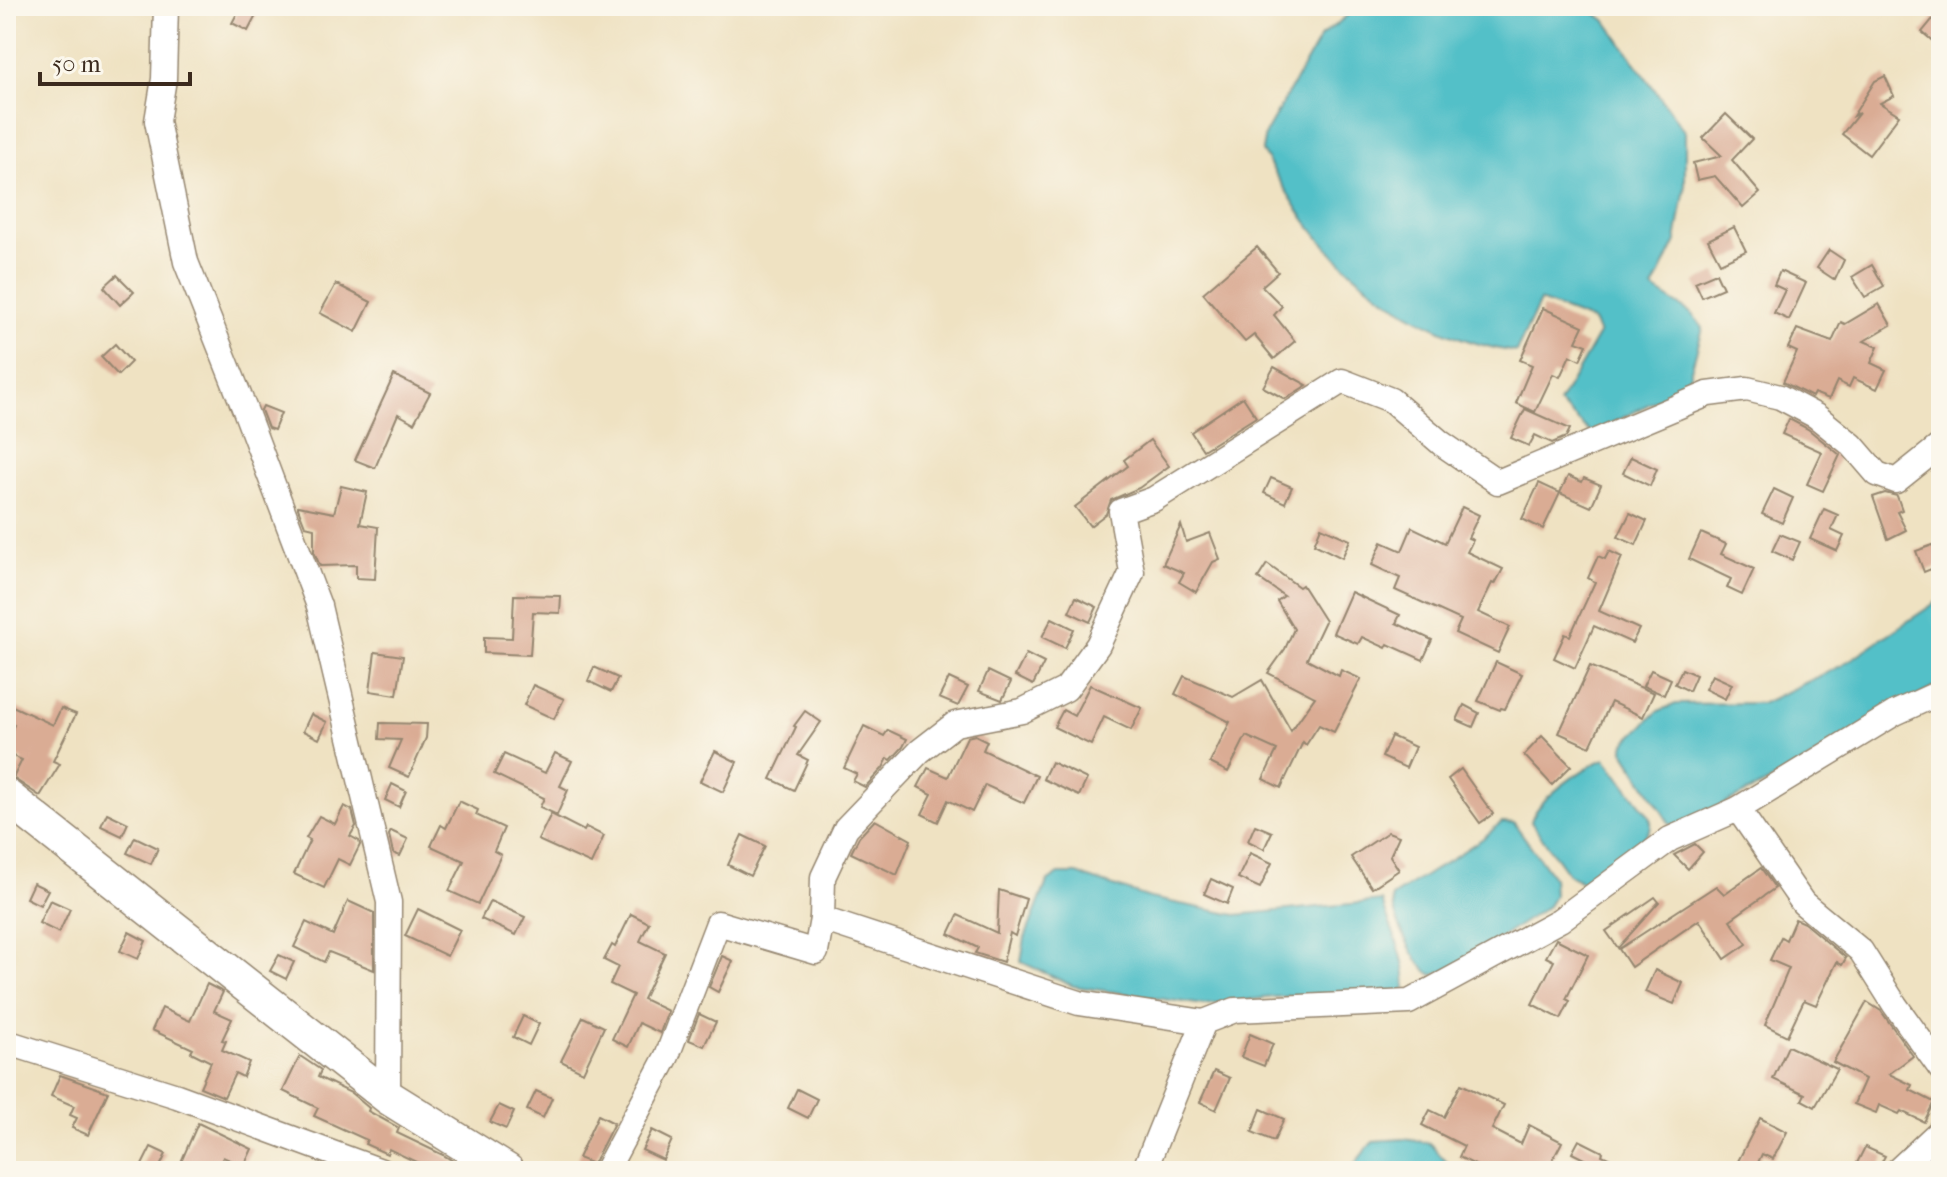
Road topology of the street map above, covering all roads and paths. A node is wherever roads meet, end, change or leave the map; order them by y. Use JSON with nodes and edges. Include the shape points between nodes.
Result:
{"nodes":[{"id":1,"x":166,"y":6,"type":"edge"},
{"id":2,"x":1941,"y":445,"type":"edge"},
{"id":3,"x":1941,"y":692,"type":"edge"},
{"id":4,"x":6,"y":796,"type":"edge"},
{"id":5,"x":1738,"y":809,"type":"junction"},
{"id":6,"x":822,"y":919,"type":"junction"},
{"id":7,"x":1204,"y":1022,"type":"junction"},
{"id":8,"x":6,"y":1042,"type":"edge"},
{"id":9,"x":1941,"y":1069,"type":"edge"},
{"id":10,"x":388,"y":1097,"type":"junction"},
{"id":11,"x":1941,"y":1130,"type":"edge"},
{"id":12,"x":381,"y":1171,"type":"edge"},
{"id":13,"x":507,"y":1171,"type":"edge"},
{"id":14,"x":606,"y":1171,"type":"edge"},
{"id":15,"x":1144,"y":1171,"type":"edge"},
{"id":16,"x":1897,"y":1171,"type":"edge"}],
"edges":[{"from":1,"to":10,"type":"street","via":[[157,121],[186,262],[319,606],[389,902]]},
{"from":2,"to":6,"type":"street","via":[[1896,481],[1877,474],[1816,416],[1780,397],[1747,389],[1708,394],[1498,482],[1391,400],[1342,381],[1154,499],[1121,511],[1132,572],[1098,645],[1066,689],[1022,711],[955,724],[920,751],[846,828],[823,877]]},
{"from":3,"to":5,"type":"street","via":[[1895,713]]},
{"from":4,"to":10,"type":"main road"},
{"from":5,"to":7,"type":"street","via":[[1670,839],[1560,920],[1409,1002],[1235,1010]]},
{"from":5,"to":9,"type":"street","via":[[1803,903],[1861,951]]},
{"from":6,"to":7,"type":"street","via":[[1079,1003]]},
{"from":6,"to":14,"type":"street","via":[[816,952],[718,923],[667,1056]]},
{"from":7,"to":15,"type":"street"},
{"from":8,"to":12,"type":"street","via":[[177,1096]]},
{"from":10,"to":13,"type":"main road"},
{"from":11,"to":16,"type":"street"}]}
